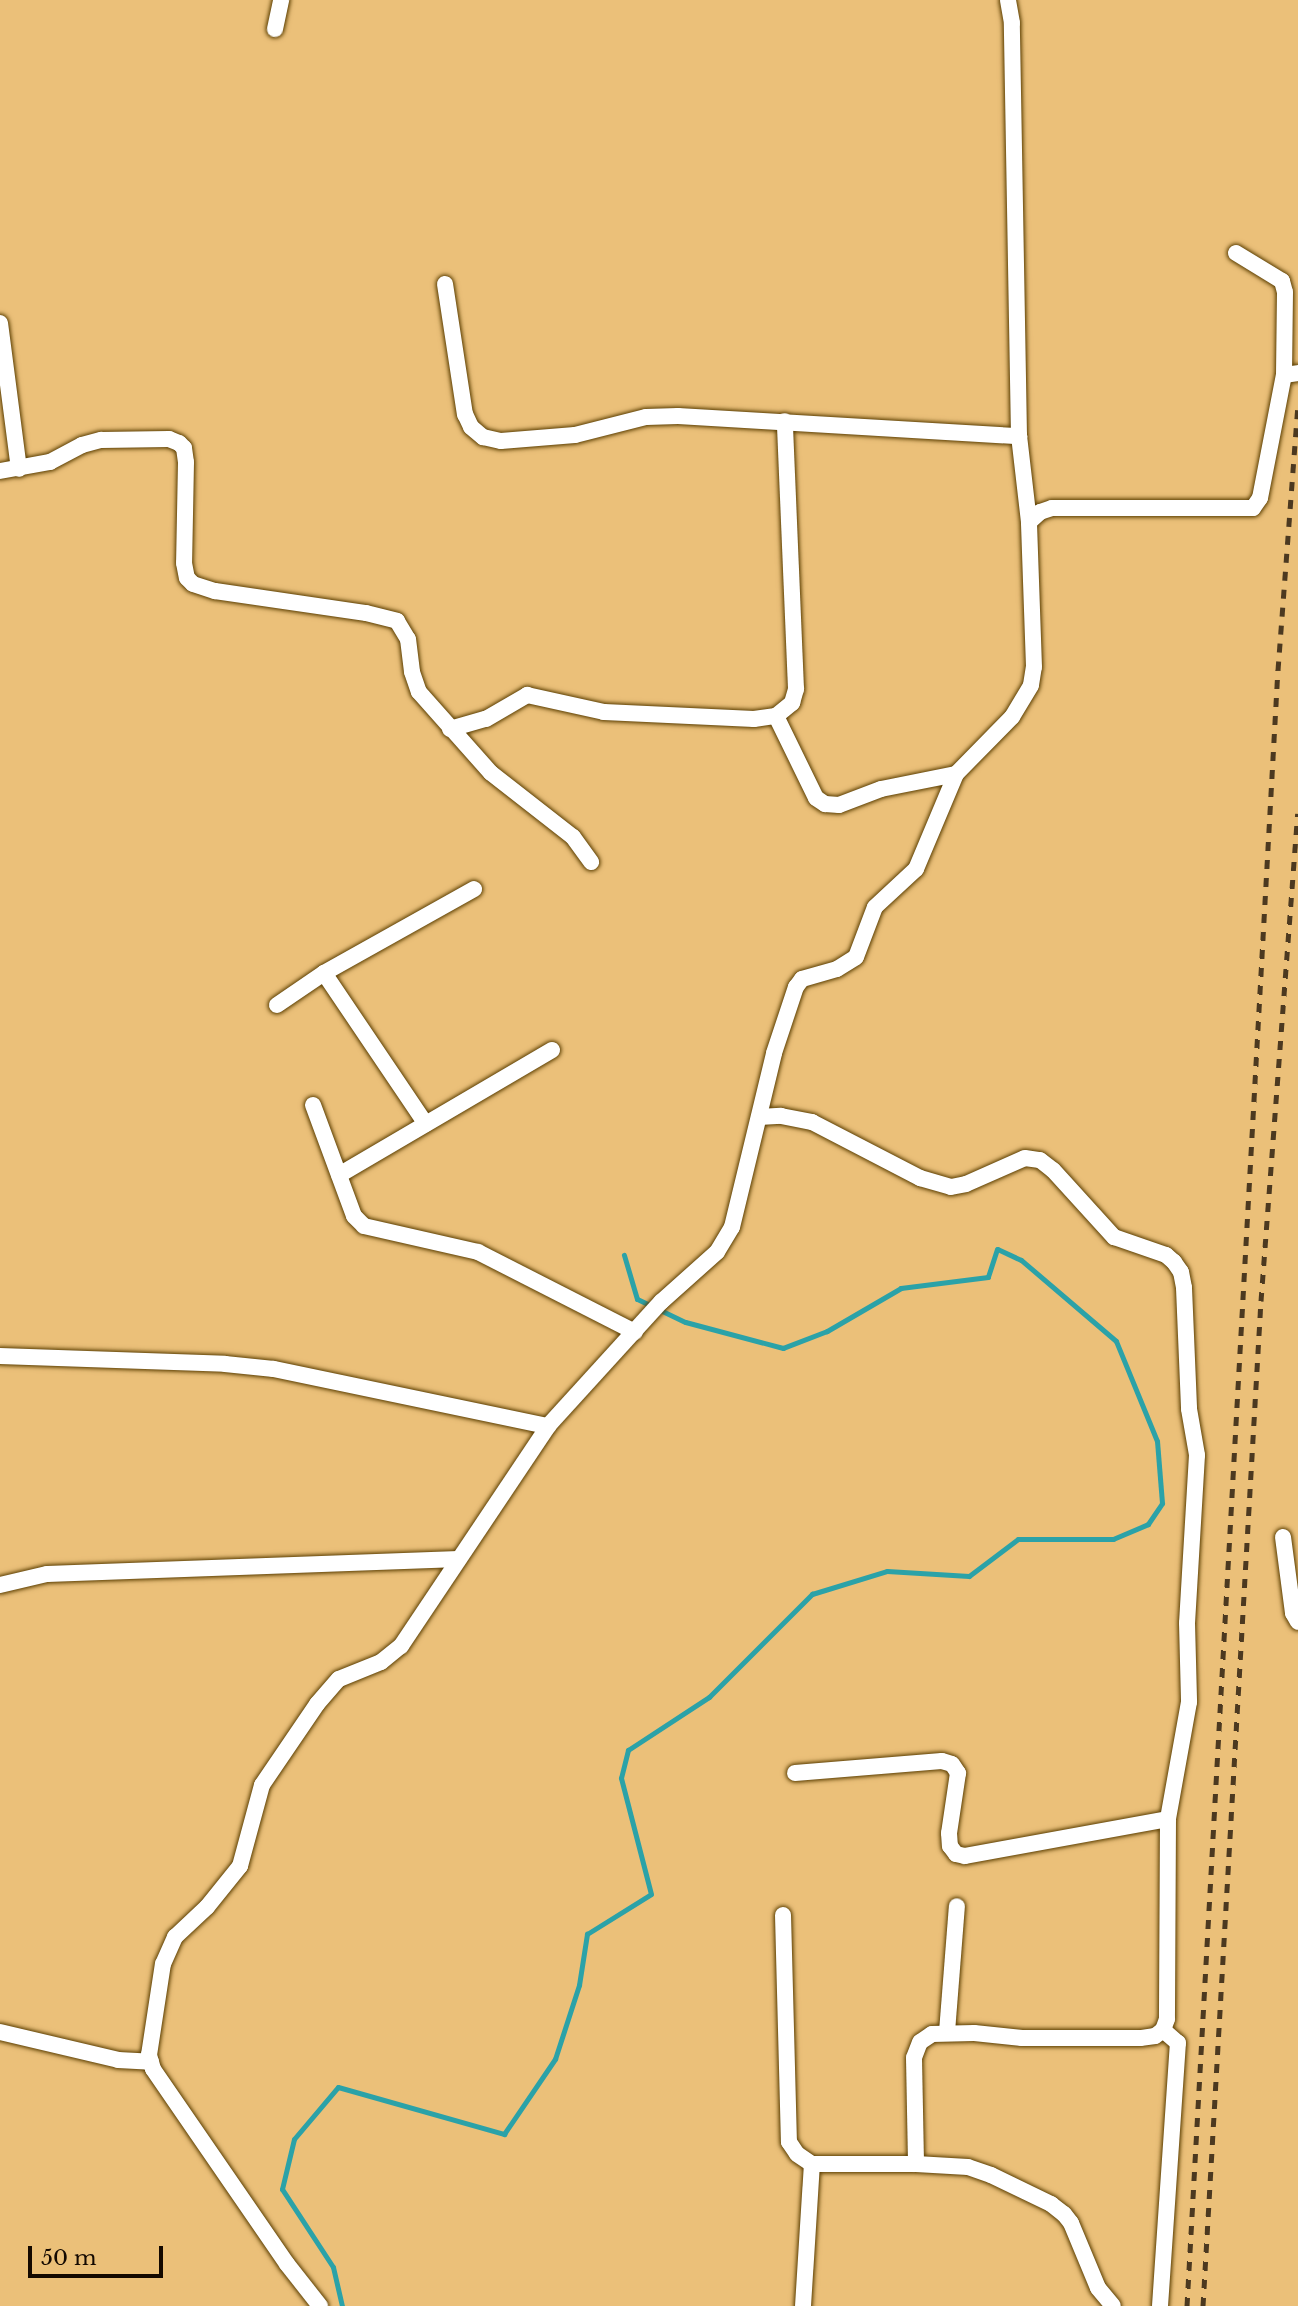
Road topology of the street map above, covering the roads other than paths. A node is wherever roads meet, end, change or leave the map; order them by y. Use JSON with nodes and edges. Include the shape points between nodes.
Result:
{"nodes":[{"id":1,"x":281,"y":0,"type":"edge"},
{"id":2,"x":1008,"y":0,"type":"edge"},
{"id":3,"x":275,"y":29,"type":"dead end"},
{"id":4,"x":1236,"y":253,"type":"dead end"},
{"id":5,"x":445,"y":284,"type":"dead end"},
{"id":6,"x":0,"y":323,"type":"edge"},
{"id":7,"x":1291,"y":374,"type":"edge"},
{"id":8,"x":785,"y":421,"type":"junction"},
{"id":9,"x":1019,"y":436,"type":"junction"},
{"id":10,"x":19,"y":469,"type":"junction"},
{"id":11,"x":0,"y":471,"type":"edge"},
{"id":12,"x":1028,"y":522,"type":"junction"},
{"id":13,"x":776,"y":716,"type":"junction"},
{"id":14,"x":450,"y":729,"type":"junction"},
{"id":15,"x":956,"y":774,"type":"junction"},
{"id":16,"x":591,"y":862,"type":"dead end"},
{"id":17,"x":474,"y":889,"type":"dead end"},
{"id":18,"x":324,"y":974,"type":"junction"},
{"id":19,"x":277,"y":1005,"type":"dead end"},
{"id":20,"x":552,"y":1050,"type":"dead end"},
{"id":21,"x":313,"y":1105,"type":"dead end"},
{"id":22,"x":759,"y":1117,"type":"junction"},
{"id":23,"x":426,"y":1124,"type":"junction"},
{"id":24,"x":339,"y":1175,"type":"junction"},
{"id":25,"x":637,"y":1330,"type":"junction"},
{"id":26,"x":0,"y":1356,"type":"edge"},
{"id":27,"x":548,"y":1426,"type":"junction"},
{"id":28,"x":1283,"y":1537,"type":"dead end"},
{"id":29,"x":460,"y":1559,"type":"junction"},
{"id":30,"x":0,"y":1585,"type":"edge"},
{"id":31,"x":1298,"y":1622,"type":"edge"},
{"id":32,"x":795,"y":1773,"type":"dead end"},
{"id":33,"x":1168,"y":1819,"type":"junction"},
{"id":34,"x":957,"y":1906,"type":"dead end"},
{"id":35,"x":783,"y":1915,"type":"dead end"},
{"id":36,"x":1163,"y":2030,"type":"junction"},
{"id":37,"x":0,"y":2032,"type":"edge"},
{"id":38,"x":947,"y":2032,"type":"junction"},
{"id":39,"x":150,"y":2062,"type":"junction"},
{"id":40,"x":812,"y":2164,"type":"junction"},
{"id":41,"x":916,"y":2164,"type":"junction"},
{"id":42,"x":320,"y":2306,"type":"edge"},
{"id":43,"x":803,"y":2306,"type":"edge"},
{"id":44,"x":1113,"y":2306,"type":"edge"},
{"id":45,"x":1160,"y":2306,"type":"edge"}],
"edges":[{"from":1,"to":3,"type":"street"},
{"from":2,"to":9,"type":"street"},
{"from":4,"to":7,"type":"street","via":[[1282,281]]},
{"from":5,"to":8,"type":"street","via":[[465,414],[483,437],[501,441],[575,435],[646,417]]},
{"from":6,"to":10,"type":"street"},
{"from":7,"to":12,"type":"street","via":[[1260,499],[1253,508],[1052,508]]},
{"from":8,"to":9,"type":"street"},
{"from":8,"to":13,"type":"street","via":[[796,689],[792,703]]},
{"from":9,"to":12,"type":"street"},
{"from":10,"to":11,"type":"street"},
{"from":10,"to":14,"type":"street","via":[[50,462],[102,440],[169,439],[179,443],[186,462],[187,578],[215,591],[397,621],[408,639],[419,692]]},
{"from":12,"to":15,"type":"street","via":[[1031,685],[1012,717]]},
{"from":13,"to":14,"type":"street","via":[[754,719],[604,712],[527,695],[486,719]]},
{"from":13,"to":15,"type":"street","via":[[816,798],[825,804],[839,805],[881,789]]},
{"from":14,"to":16,"type":"street","via":[[491,773],[573,837]]},
{"from":15,"to":22,"type":"street","via":[[916,869],[875,906],[856,957],[837,969],[811,975],[796,987]]},
{"from":17,"to":18,"type":"street"},
{"from":18,"to":19,"type":"street"},
{"from":18,"to":23,"type":"street"},
{"from":20,"to":23,"type":"street"},
{"from":21,"to":24,"type":"street"},
{"from":22,"to":25,"type":"street","via":[[725,1240]]},
{"from":22,"to":33,"type":"street","via":[[812,1122],[920,1178],[951,1187],[1007,1163],[1040,1160],[1114,1237],[1166,1255],[1181,1272],[1189,1409],[1197,1455],[1187,1623],[1189,1702]]},
{"from":23,"to":24,"type":"street"},
{"from":24,"to":25,"type":"street","via":[[354,1216],[364,1226],[478,1252]]},
{"from":25,"to":27,"type":"street"},
{"from":26,"to":27,"type":"street","via":[[274,1369]]},
{"from":27,"to":29,"type":"street"},
{"from":28,"to":31,"type":"street"},
{"from":29,"to":30,"type":"street","via":[[47,1574]]},
{"from":29,"to":39,"type":"street","via":[[401,1646],[381,1662],[349,1673],[330,1688],[262,1785],[240,1866],[168,1948]]},
{"from":32,"to":33,"type":"street","via":[[942,1760],[952,1764],[958,1773],[950,1846],[965,1856]]},
{"from":33,"to":36,"type":"street","via":[[1168,2000]]},
{"from":34,"to":38,"type":"street"},
{"from":35,"to":40,"type":"street","via":[[789,2141],[797,2154]]},
{"from":36,"to":38,"type":"street","via":[[1140,2038],[1022,2038]]},
{"from":36,"to":45,"type":"street","via":[[1178,2043]]},
{"from":37,"to":39,"type":"street","via":[[118,2060]]},
{"from":38,"to":41,"type":"street","via":[[920,2042],[914,2058]]},
{"from":39,"to":42,"type":"street"},
{"from":40,"to":41,"type":"street"},
{"from":40,"to":43,"type":"street"},
{"from":41,"to":44,"type":"street","via":[[980,2169],[1051,2204],[1071,2223],[1098,2288]]}]}
